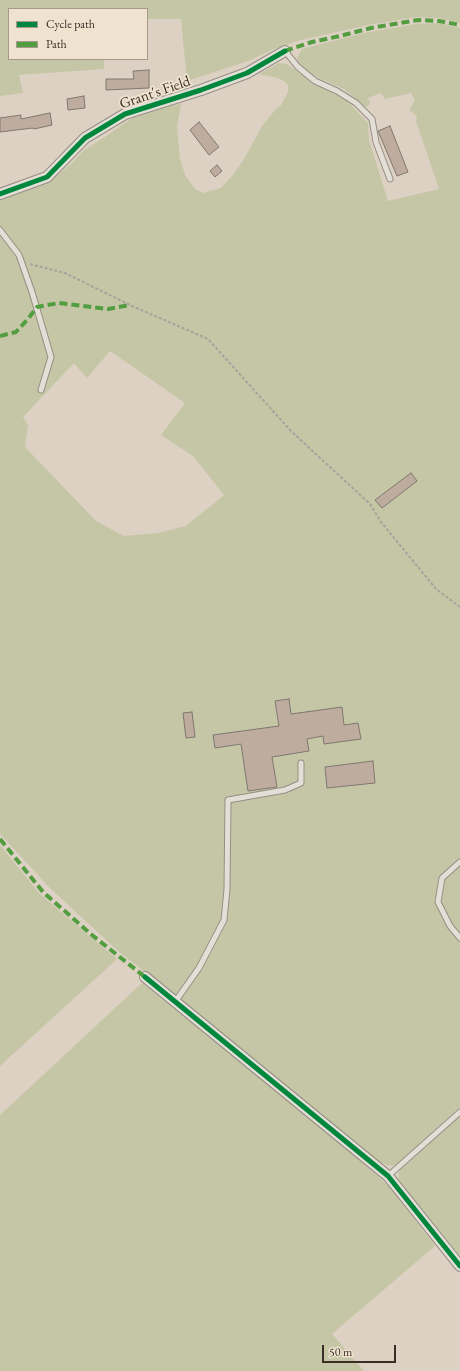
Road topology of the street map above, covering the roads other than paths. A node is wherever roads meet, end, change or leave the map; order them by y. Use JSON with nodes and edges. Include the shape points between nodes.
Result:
{"nodes":[{"id":1,"x":285,"y":51,"type":"joint"},
{"id":2,"x":390,"y":179,"type":"dead end"},
{"id":3,"x":0,"y":194,"type":"edge"},
{"id":4,"x":0,"y":230,"type":"edge"},
{"id":5,"x":41,"y":390,"type":"dead end"},
{"id":6,"x":301,"y":763,"type":"dead end"},
{"id":7,"x":460,"y":862,"type":"edge"},
{"id":8,"x":460,"y":938,"type":"edge"},
{"id":9,"x":145,"y":977,"type":"dead end"},
{"id":10,"x":175,"y":1002,"type":"junction"},
{"id":11,"x":460,"y":1112,"type":"edge"},
{"id":12,"x":388,"y":1176,"type":"junction"},
{"id":13,"x":460,"y":1266,"type":"edge"}],
"edges":[{"from":1,"to":2,"type":"lane","via":[[298,67],[315,81],[356,103],[372,119],[376,142]]},
{"from":1,"to":3,"type":"street","name":"Grant's Field","via":[[247,73],[125,114],[85,138],[47,177]]},
{"from":4,"to":5,"type":"lane","via":[[19,255],[51,357]]},
{"from":6,"to":10,"type":"lane","via":[[301,783],[285,790],[228,800],[224,920],[199,968]]},
{"from":7,"to":8,"type":"lane","via":[[442,878],[438,902],[450,926]]},
{"from":9,"to":10,"type":"street"},
{"from":10,"to":12,"type":"street"},
{"from":11,"to":12,"type":"lane"},
{"from":12,"to":13,"type":"street"}]}
